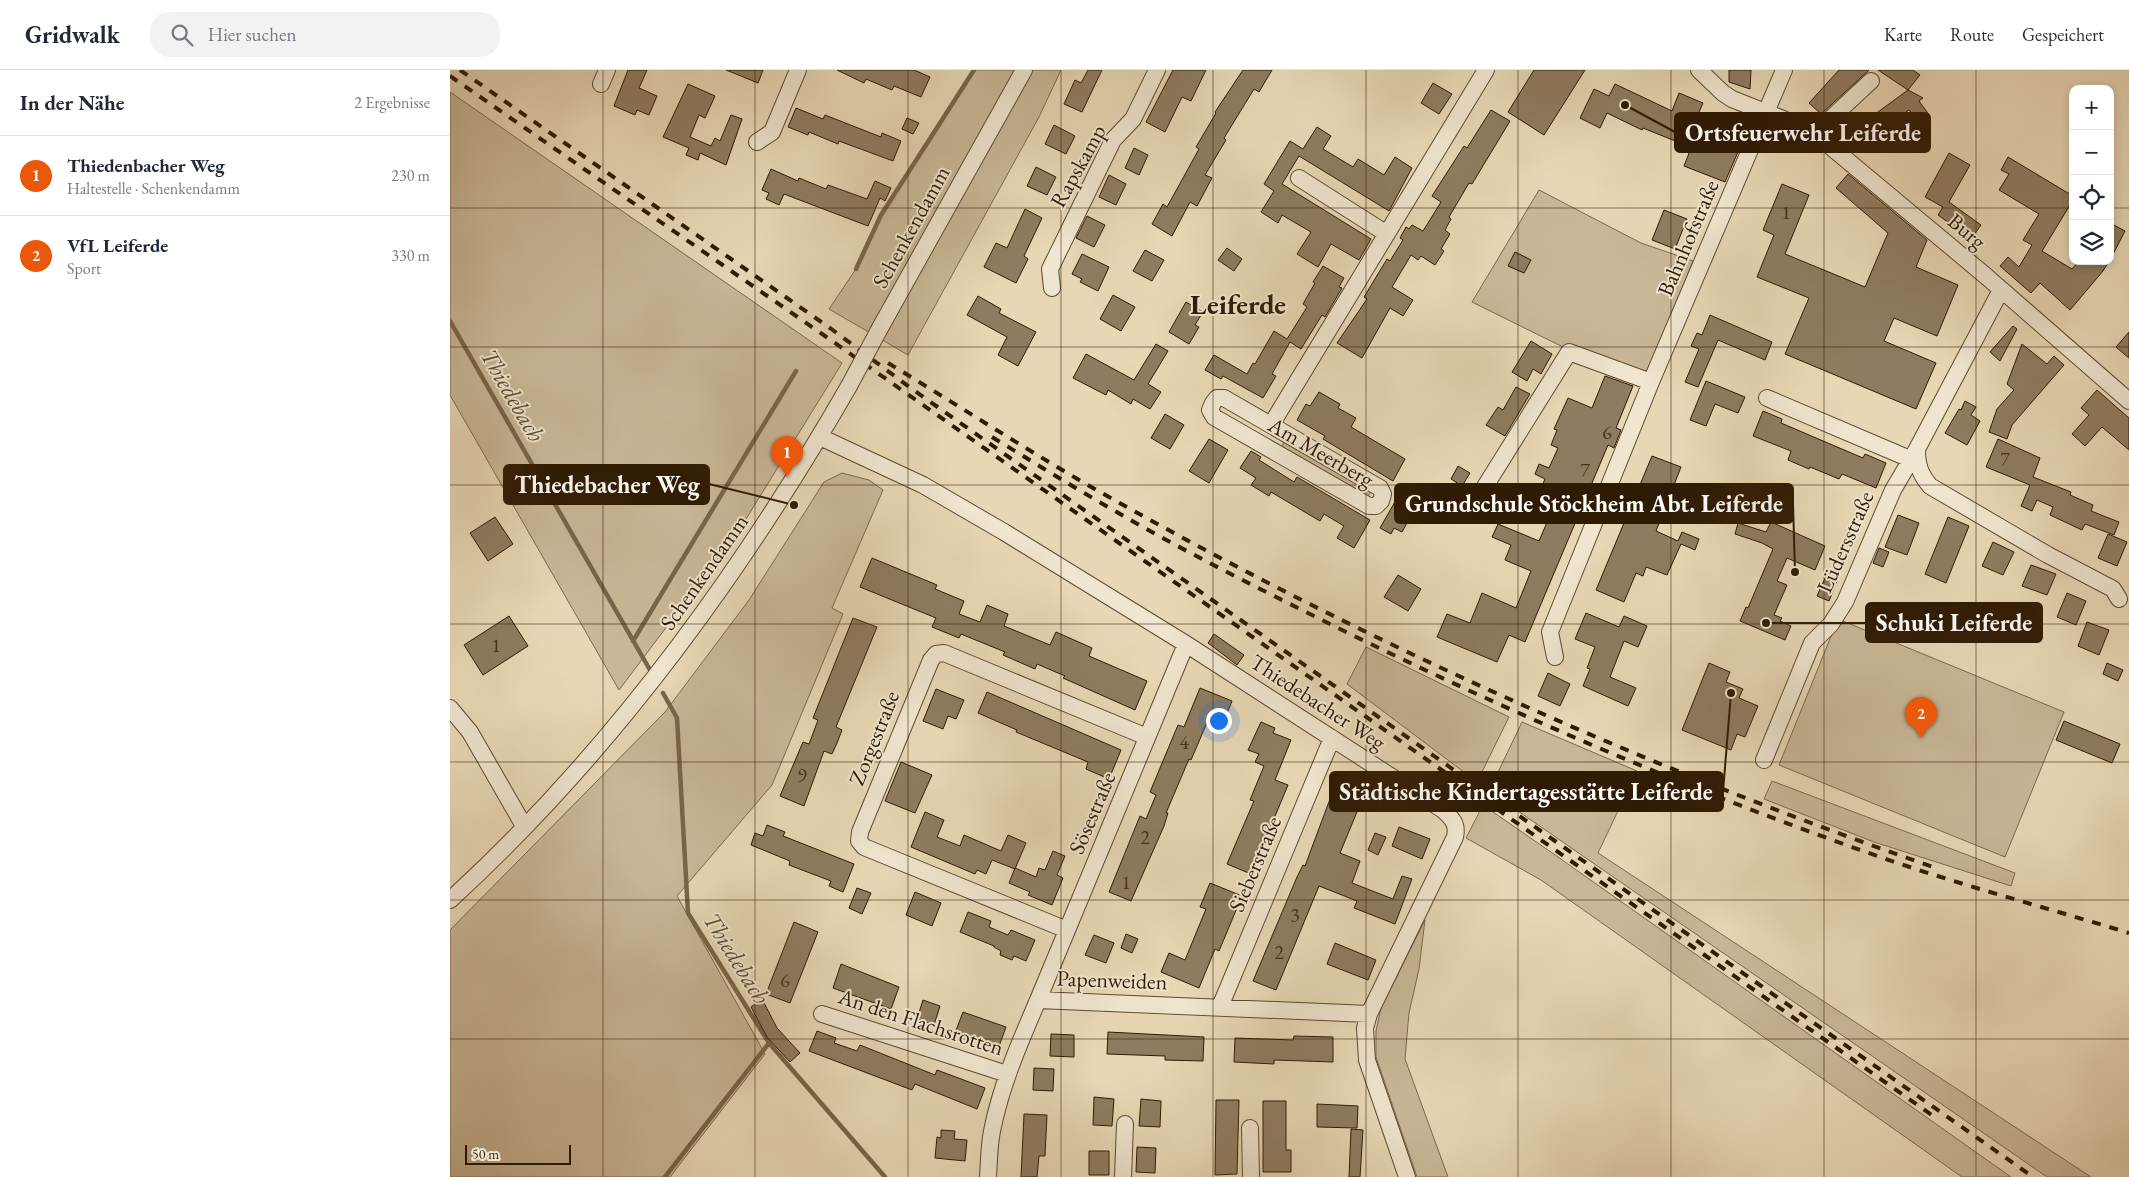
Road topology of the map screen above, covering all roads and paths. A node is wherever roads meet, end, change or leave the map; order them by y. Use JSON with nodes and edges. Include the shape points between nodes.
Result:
{"nodes":[{"id":1,"x":798,"y":70,"type":"edge"},
{"id":2,"x":1024,"y":70,"type":"edge"},
{"id":3,"x":1157,"y":70,"type":"edge"},
{"id":4,"x":1486,"y":70,"type":"edge"},
{"id":5,"x":1699,"y":70,"type":"edge"},
{"id":6,"x":1784,"y":70,"type":"edge"},
{"id":7,"x":1871,"y":81,"type":"dead end"},
{"id":8,"x":1766,"y":112,"type":"junction"},
{"id":9,"x":1814,"y":134,"type":"junction"},
{"id":10,"x":757,"y":142,"type":"dead end"},
{"id":11,"x":1299,"y":178,"type":"dead end"},
{"id":12,"x":1387,"y":234,"type":"junction"},
{"id":13,"x":1052,"y":288,"type":"dead end"},
{"id":14,"x":2001,"y":290,"type":"junction"},
{"id":15,"x":1652,"y":382,"type":"junction"},
{"id":16,"x":1767,"y":398,"type":"dead end"},
{"id":17,"x":2129,"y":401,"type":"edge"},
{"id":18,"x":1271,"y":425,"type":"junction"},
{"id":19,"x":820,"y":437,"type":"junction"},
{"id":20,"x":1914,"y":454,"type":"junction"},
{"id":21,"x":1481,"y":493,"type":"dead end"},
{"id":22,"x":2119,"y":599,"type":"dead end"},
{"id":23,"x":1186,"y":644,"type":"junction"},
{"id":24,"x":1555,"y":657,"type":"dead end"},
{"id":25,"x":450,"y":708,"type":"edge"},
{"id":26,"x":1148,"y":738,"type":"junction"},
{"id":27,"x":1332,"y":738,"type":"junction"},
{"id":28,"x":1764,"y":760,"type":"dead end"},
{"id":29,"x":524,"y":826,"type":"junction"},
{"id":30,"x":450,"y":900,"type":"edge"},
{"id":31,"x":1067,"y":930,"type":"junction"},
{"id":32,"x":1038,"y":1000,"type":"junction"},
{"id":33,"x":1220,"y":1007,"type":"junction"},
{"id":34,"x":822,"y":1014,"type":"dead end"},
{"id":35,"x":1369,"y":1014,"type":"junction"},
{"id":36,"x":1007,"y":1074,"type":"junction"},
{"id":37,"x":1125,"y":1124,"type":"dead end"},
{"id":38,"x":1250,"y":1128,"type":"dead end"},
{"id":39,"x":988,"y":1177,"type":"edge"},
{"id":40,"x":1123,"y":1177,"type":"edge"},
{"id":41,"x":1250,"y":1177,"type":"edge"},
{"id":42,"x":1407,"y":1177,"type":"edge"}],
"edges":[{"from":1,"to":10,"type":"street","via":[[772,132]]},
{"from":2,"to":19,"type":"street","name":"Schenkendamm","bridge":true},
{"from":3,"to":13,"type":"street","name":"Rapskamp","via":[[1132,119],[1113,140],[1050,269]]},
{"from":4,"to":12,"type":"street","name":"Am Meerberg"},
{"from":5,"to":8,"type":"street","name":"Burg","via":[[1732,99]]},
{"from":6,"to":8,"type":"street","name":"Bahnhofstraße"},
{"from":7,"to":9,"type":"street"},
{"from":8,"to":9,"type":"street","name":"Burg"},
{"from":8,"to":15,"type":"street","name":"Bahnhofstraße"},
{"from":9,"to":14,"type":"street","name":"Burg"},
{"from":11,"to":12,"type":"street"},
{"from":12,"to":18,"type":"street","name":"Am Meerberg"},
{"from":14,"to":17,"type":"street","name":"Burg"},
{"from":14,"to":20,"type":"street","name":"Lüdersstraße"},
{"from":15,"to":21,"type":"street","via":[[1569,352]]},
{"from":15,"to":24,"type":"street","name":"Bahnhofstraße","via":[[1550,632]]},
{"from":16,"to":20,"type":"street"},
{"from":18,"to":18,"type":"street","name":"Am Meerberg","via":[[1380,488],[1383,494],[1380,501],[1376,506],[1369,506],[1214,417],[1210,410],[1217,398],[1224,398]]},
{"from":19,"to":23,"type":"street","name":"Thiedebacher Weg","via":[[923,484]]},
{"from":19,"to":29,"type":"street","name":"Schenkendamm","via":[[746,554],[693,628],[625,716]]},
{"from":20,"to":22,"type":"street","via":[[1922,476],[1930,486],[2113,589]]},
{"from":20,"to":28,"type":"street","name":"Lüdersstraße","via":[[1893,490],[1845,602],[1831,624],[1812,643]]},
{"from":23,"to":26,"type":"street","name":"Sösestraße"},
{"from":23,"to":27,"type":"street","name":"Thiedebacher Weg"},
{"from":25,"to":29,"type":"street","via":[[470,732]]},
{"from":26,"to":31,"type":"street","name":"Sösestraße"},
{"from":26,"to":31,"type":"street","name":"Zorgestraße","via":[[944,653],[936,654],[931,660],[859,841],[864,847]]},
{"from":27,"to":33,"type":"street","name":"Sieberstraße"},
{"from":27,"to":35,"type":"street","name":"Thiedebacher Weg","via":[[1443,810],[1457,828]]},
{"from":29,"to":30,"type":"street","name":"Schenkendamm"},
{"from":31,"to":32,"type":"street","name":"Sösestraße"},
{"from":32,"to":33,"type":"street","name":"Papenweiden"},
{"from":32,"to":36,"type":"street","name":"Papenweiden"},
{"from":33,"to":35,"type":"street","name":"Papenweiden"},
{"from":34,"to":36,"type":"street","name":"An den Flachsrotten"},
{"from":35,"to":42,"type":"street","name":"Thiedebacher Weg","via":[[1365,1028],[1368,1060]]},
{"from":36,"to":39,"type":"street","name":"Papenweiden","via":[[991,1132]]},
{"from":37,"to":40,"type":"street"},
{"from":38,"to":41,"type":"street"}]}
